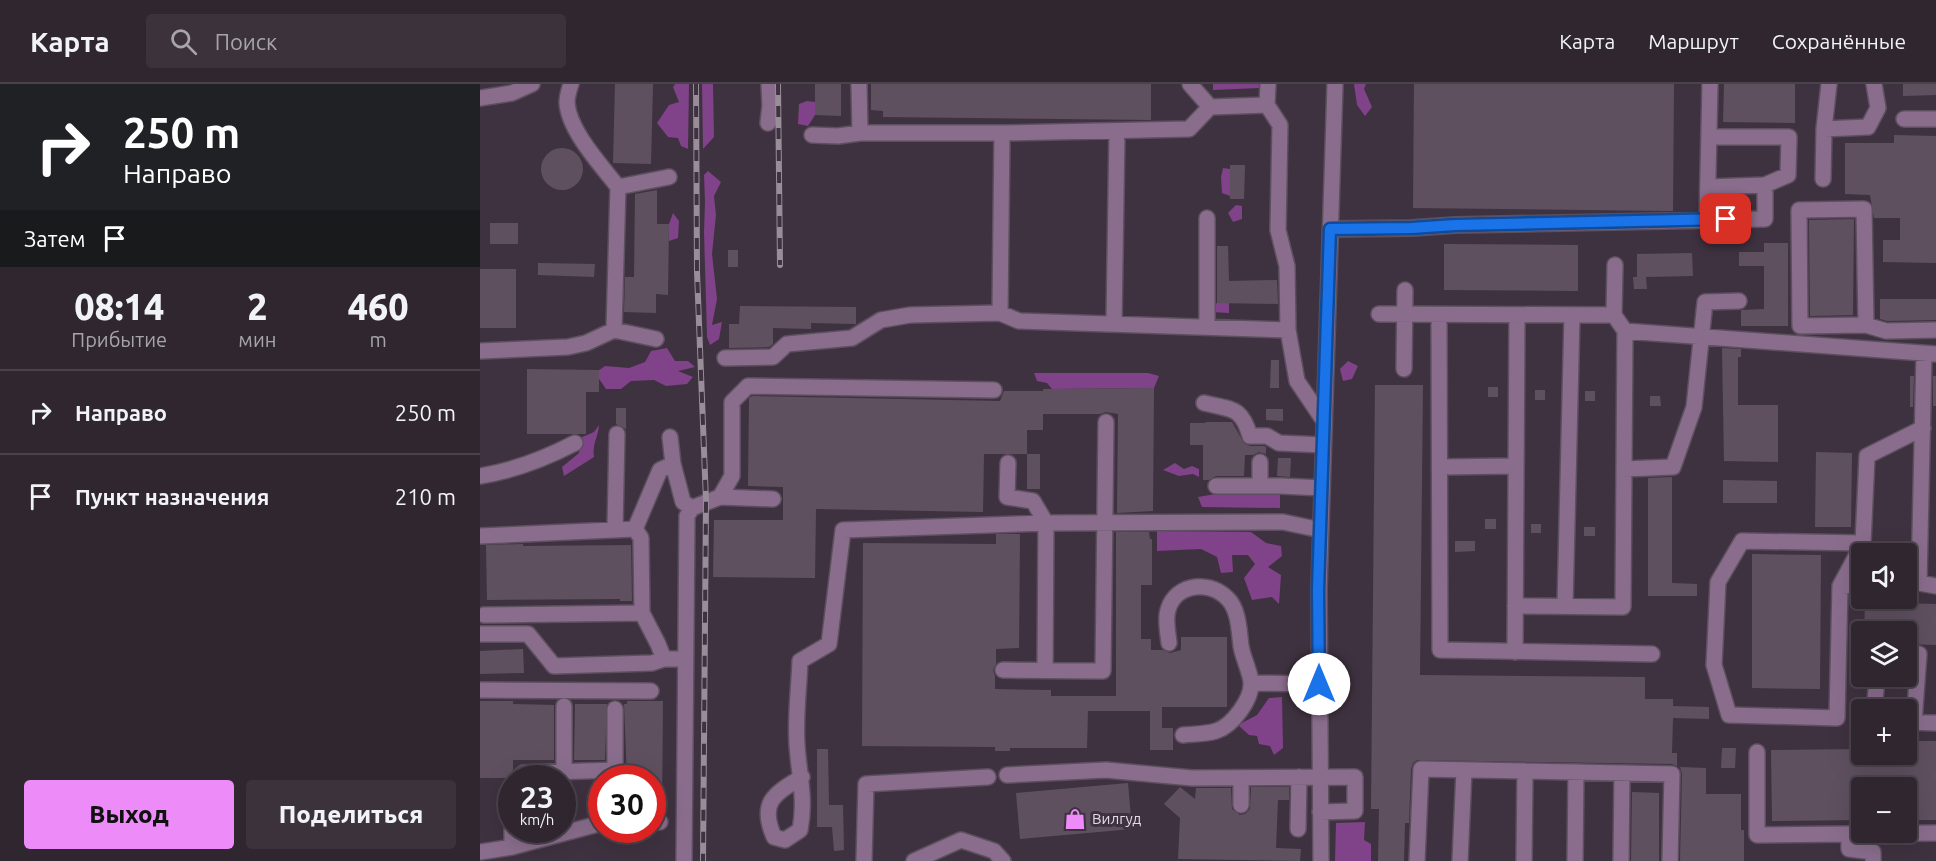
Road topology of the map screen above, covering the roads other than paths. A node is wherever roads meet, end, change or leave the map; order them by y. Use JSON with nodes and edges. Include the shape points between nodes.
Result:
{"nodes":[{"id":1,"x":532,"y":84,"type":"edge"},
{"id":2,"x":571,"y":84,"type":"edge"},
{"id":3,"x":769,"y":84,"type":"edge"},
{"id":4,"x":859,"y":84,"type":"edge"},
{"id":5,"x":1190,"y":84,"type":"edge"},
{"id":6,"x":1268,"y":84,"type":"edge"},
{"id":7,"x":1335,"y":84,"type":"edge"},
{"id":8,"x":1710,"y":84,"type":"edge"},
{"id":9,"x":1829,"y":84,"type":"edge"},
{"id":10,"x":1874,"y":84,"type":"edge"},
{"id":11,"x":480,"y":98,"type":"edge"},
{"id":12,"x":1267,"y":105,"type":"junction"},
{"id":13,"x":1210,"y":107,"type":"junction"},
{"id":14,"x":1904,"y":119,"type":"dead end"},
{"id":15,"x":1936,"y":119,"type":"edge"},
{"id":16,"x":768,"y":123,"type":"dead end"},
{"id":17,"x":1824,"y":129,"type":"junction"},
{"id":18,"x":1117,"y":131,"type":"junction"},
{"id":19,"x":860,"y":133,"type":"junction"},
{"id":20,"x":1002,"y":133,"type":"junction"},
{"id":21,"x":812,"y":135,"type":"dead end"},
{"id":22,"x":1709,"y":137,"type":"junction"},
{"id":23,"x":669,"y":177,"type":"dead end"},
{"id":24,"x":1823,"y":179,"type":"dead end"},
{"id":25,"x":1765,"y":185,"type":"junction"},
{"id":26,"x":618,"y":187,"type":"junction"},
{"id":27,"x":1708,"y":187,"type":"junction"},
{"id":28,"x":1207,"y":218,"type":"dead end"},
{"id":29,"x":1707,"y":219,"type":"junction"},
{"id":30,"x":1330,"y":229,"type":"junction"},
{"id":31,"x":1615,"y":265,"type":"dead end"},
{"id":32,"x":1405,"y":290,"type":"dead end"},
{"id":33,"x":1739,"y":301,"type":"dead end"},
{"id":34,"x":1000,"y":314,"type":"junction"},
{"id":35,"x":1379,"y":314,"type":"dead end"},
{"id":36,"x":1405,"y":314,"type":"junction"},
{"id":37,"x":1440,"y":315,"type":"junction"},
{"id":38,"x":1517,"y":315,"type":"junction"},
{"id":39,"x":1614,"y":315,"type":"junction"},
{"id":40,"x":1572,"y":316,"type":"junction"},
{"id":41,"x":1113,"y":323,"type":"junction"},
{"id":42,"x":1866,"y":325,"type":"junction"},
{"id":43,"x":1207,"y":327,"type":"junction"},
{"id":44,"x":614,"y":330,"type":"junction"},
{"id":45,"x":1288,"y":330,"type":"junction"},
{"id":46,"x":1936,"y":330,"type":"edge"},
{"id":47,"x":1624,"y":331,"type":"junction"},
{"id":48,"x":1701,"y":337,"type":"junction"},
{"id":49,"x":656,"y":339,"type":"dead end"},
{"id":50,"x":480,"y":351,"type":"edge"},
{"id":51,"x":1930,"y":354,"type":"edge"},
{"id":52,"x":725,"y":358,"type":"dead end"},
{"id":53,"x":1404,"y":369,"type":"dead end"},
{"id":54,"x":994,"y":390,"type":"dead end"},
{"id":55,"x":1204,"y":403,"type":"dead end"},
{"id":56,"x":1324,"y":421,"type":"junction"},
{"id":57,"x":1106,"y":422,"type":"dead end"},
{"id":58,"x":1923,"y":428,"type":"junction"},
{"id":59,"x":617,"y":434,"type":"dead end"},
{"id":60,"x":670,"y":437,"type":"dead end"},
{"id":61,"x":575,"y":444,"type":"dead end"},
{"id":62,"x":1323,"y":445,"type":"junction"},
{"id":63,"x":1929,"y":449,"type":"edge"},
{"id":64,"x":1260,"y":462,"type":"dead end"},
{"id":65,"x":1008,"y":463,"type":"dead end"},
{"id":66,"x":673,"y":464,"type":"junction"},
{"id":67,"x":1516,"y":466,"type":"junction"},
{"id":68,"x":1440,"y":467,"type":"junction"},
{"id":69,"x":1624,"y":469,"type":"junction"},
{"id":70,"x":480,"y":476,"type":"edge"},
{"id":71,"x":1216,"y":486,"type":"dead end"},
{"id":72,"x":1260,"y":486,"type":"junction"},
{"id":73,"x":1322,"y":488,"type":"junction"},
{"id":74,"x":720,"y":497,"type":"junction"},
{"id":75,"x":772,"y":498,"type":"dead end"},
{"id":76,"x":692,"y":508,"type":"junction"},
{"id":77,"x":1046,"y":522,"type":"junction"},
{"id":78,"x":1105,"y":522,"type":"junction"},
{"id":79,"x":635,"y":529,"type":"junction"},
{"id":80,"x":615,"y":530,"type":"junction"},
{"id":81,"x":1321,"y":530,"type":"junction"},
{"id":82,"x":480,"y":536,"type":"edge"},
{"id":83,"x":1863,"y":543,"type":"joint"},
{"id":84,"x":1917,"y":550,"type":"edge"},
{"id":85,"x":1851,"y":565,"type":"edge"},
{"id":86,"x":1917,"y":584,"type":"edge"},
{"id":87,"x":1840,"y":586,"type":"junction"},
{"id":88,"x":1851,"y":586,"type":"edge"},
{"id":89,"x":1936,"y":586,"type":"edge"},
{"id":90,"x":1515,"y":606,"type":"junction"},
{"id":91,"x":1565,"y":606,"type":"junction"},
{"id":92,"x":642,"y":613,"type":"junction"},
{"id":93,"x":484,"y":615,"type":"dead end"},
{"id":94,"x":480,"y":634,"type":"edge"},
{"id":95,"x":1169,"y":643,"type":"dead end"},
{"id":96,"x":1515,"y":652,"type":"junction"},
{"id":97,"x":1652,"y":654,"type":"dead end"},
{"id":98,"x":1918,"y":654,"type":"dead end"},
{"id":99,"x":664,"y":659,"type":"junction"},
{"id":100,"x":685,"y":659,"type":"junction"},
{"id":101,"x":1003,"y":670,"type":"dead end"},
{"id":102,"x":1044,"y":670,"type":"junction"},
{"id":103,"x":1251,"y":683,"type":"junction"},
{"id":104,"x":1319,"y":684,"type":"junction"},
{"id":105,"x":480,"y":690,"type":"edge"},
{"id":106,"x":1876,"y":690,"type":"dead end"},
{"id":107,"x":651,"y":691,"type":"dead end"},
{"id":108,"x":1875,"y":699,"type":"edge"},
{"id":109,"x":1913,"y":699,"type":"edge"},
{"id":110,"x":564,"y":706,"type":"dead end"},
{"id":111,"x":615,"y":709,"type":"dead end"},
{"id":112,"x":1917,"y":722,"type":"edge"},
{"id":113,"x":1936,"y":723,"type":"edge"},
{"id":114,"x":1184,"y":735,"type":"dead end"},
{"id":115,"x":1757,"y":752,"type":"dead end"},
{"id":116,"x":564,"y":765,"type":"edge"},
{"id":117,"x":1464,"y":770,"type":"junction"},
{"id":118,"x":1525,"y":771,"type":"junction"},
{"id":119,"x":576,"y":772,"type":"edge"},
{"id":120,"x":1576,"y":772,"type":"junction"},
{"id":121,"x":1622,"y":773,"type":"junction"},
{"id":122,"x":1007,"y":775,"type":"dead end"},
{"id":123,"x":802,"y":777,"type":"dead end"},
{"id":124,"x":988,"y":777,"type":"dead end"},
{"id":125,"x":1299,"y":777,"type":"junction"},
{"id":126,"x":1320,"y":777,"type":"junction"},
{"id":127,"x":1241,"y":778,"type":"junction"},
{"id":128,"x":1241,"y":805,"type":"dead end"},
{"id":129,"x":1320,"y":812,"type":"junction"},
{"id":130,"x":588,"y":827,"type":"edge"},
{"id":131,"x":1298,"y":829,"type":"dead end"},
{"id":132,"x":1936,"y":833,"type":"edge"},
{"id":133,"x":1849,"y":834,"type":"junction"},
{"id":134,"x":512,"y":843,"type":"edge"},
{"id":135,"x":512,"y":847,"type":"junction"},
{"id":136,"x":480,"y":852,"type":"edge"},
{"id":137,"x":684,"y":861,"type":"edge"},
{"id":138,"x":864,"y":861,"type":"edge"},
{"id":139,"x":914,"y":861,"type":"edge"},
{"id":140,"x":1003,"y":861,"type":"edge"},
{"id":141,"x":1321,"y":861,"type":"edge"},
{"id":142,"x":1417,"y":861,"type":"edge"},
{"id":143,"x":1460,"y":861,"type":"edge"},
{"id":144,"x":1524,"y":861,"type":"edge"},
{"id":145,"x":1575,"y":861,"type":"edge"},
{"id":146,"x":1621,"y":861,"type":"edge"},
{"id":147,"x":1670,"y":861,"type":"edge"},
{"id":148,"x":1873,"y":861,"type":"edge"}],
"edges":[{"from":1,"to":11,"type":"street","via":[[512,93]]},
{"from":2,"to":26,"type":"street","via":[[567,102],[572,120]]},
{"from":3,"to":16,"type":"street"},
{"from":4,"to":19,"type":"street"},
{"from":5,"to":13,"type":"street"},
{"from":6,"to":12,"type":"street"},
{"from":7,"to":30,"type":"street"},
{"from":8,"to":22,"type":"street"},
{"from":9,"to":17,"type":"street"},
{"from":10,"to":17,"type":"street","via":[[1878,108],[1868,128]]},
{"from":12,"to":13,"type":"street"},
{"from":12,"to":45,"type":"street","via":[[1280,126],[1278,230],[1287,266]]},
{"from":13,"to":18,"type":"street","via":[[1189,129]]},
{"from":14,"to":15,"type":"street"},
{"from":17,"to":24,"type":"street"},
{"from":18,"to":20,"type":"street"},
{"from":18,"to":41,"type":"street"},
{"from":19,"to":20,"type":"street"},
{"from":19,"to":21,"type":"street"},
{"from":20,"to":34,"type":"street"},
{"from":22,"to":25,"type":"street","via":[[1789,137],[1788,175]]},
{"from":22,"to":27,"type":"street"},
{"from":23,"to":26,"type":"street"},
{"from":25,"to":27,"type":"street"},
{"from":25,"to":29,"type":"street","via":[[1765,219]]},
{"from":26,"to":44,"type":"street"},
{"from":27,"to":29,"type":"street"},
{"from":28,"to":43,"type":"street"},
{"from":29,"to":30,"type":"street"},
{"from":30,"to":56,"type":"street"},
{"from":31,"to":39,"type":"street"},
{"from":32,"to":36,"type":"street"},
{"from":33,"to":48,"type":"street","via":[[1705,302]]},
{"from":34,"to":41,"type":"street","via":[[1019,321]]},
{"from":34,"to":52,"type":"street","via":[[910,315],[881,320],[852,338],[787,344],[773,357]]},
{"from":35,"to":36,"type":"street"},
{"from":36,"to":37,"type":"street"},
{"from":36,"to":53,"type":"street"},
{"from":37,"to":38,"type":"street"},
{"from":37,"to":68,"type":"street"},
{"from":38,"to":40,"type":"street"},
{"from":38,"to":67,"type":"street"},
{"from":39,"to":40,"type":"street"},
{"from":39,"to":47,"type":"street"},
{"from":40,"to":91,"type":"street"},
{"from":41,"to":43,"type":"street"},
{"from":42,"to":42,"type":"street","via":[[1863,209],[1799,210],[1800,326]]},
{"from":42,"to":46,"type":"street","via":[[1886,331]]},
{"from":43,"to":45,"type":"street"},
{"from":44,"to":49,"type":"street"},
{"from":44,"to":50,"type":"street","via":[[568,347]]},
{"from":45,"to":56,"type":"street","via":[[1297,381]]},
{"from":47,"to":48,"type":"street"},
{"from":47,"to":69,"type":"street"},
{"from":48,"to":51,"type":"street"},
{"from":48,"to":69,"type":"street","via":[[1694,407],[1673,467]]},
{"from":51,"to":58,"type":"street"},
{"from":54,"to":74,"type":"street","via":[[748,386],[732,402],[732,476]]},
{"from":55,"to":62,"type":"street","via":[[1234,410],[1245,418],[1250,436],[1267,436],[1280,443]]},
{"from":56,"to":62,"type":"street"},
{"from":57,"to":78,"type":"street"},
{"from":58,"to":63,"type":"street"},
{"from":58,"to":83,"type":"street","via":[[1867,456]]},
{"from":59,"to":80,"type":"street"},
{"from":60,"to":66,"type":"street"},
{"from":61,"to":70,"type":"street"},
{"from":62,"to":73,"type":"street"},
{"from":63,"to":84,"type":"street"},
{"from":64,"to":72,"type":"street"},
{"from":65,"to":77,"type":"street","via":[[1007,497],[1033,501]]},
{"from":66,"to":76,"type":"street","via":[[683,502]]},
{"from":66,"to":79,"type":"street","via":[[660,470]]},
{"from":67,"to":68,"type":"street"},
{"from":67,"to":90,"type":"street"},
{"from":68,"to":96,"type":"street","via":[[1440,650]]},
{"from":69,"to":91,"type":"street","via":[[1623,607]]},
{"from":71,"to":72,"type":"street"},
{"from":72,"to":73,"type":"street"},
{"from":73,"to":81,"type":"street"},
{"from":74,"to":75,"type":"street"},
{"from":74,"to":76,"type":"street"},
{"from":76,"to":100,"type":"street","via":[[687,516]]},
{"from":77,"to":78,"type":"street"},
{"from":77,"to":102,"type":"street"},
{"from":77,"to":123,"type":"street","via":[[843,530],[829,644],[800,661],[797,745]]},
{"from":78,"to":81,"type":"street","via":[[1283,522]]},
{"from":78,"to":102,"type":"street","via":[[1103,670]]},
{"from":79,"to":80,"type":"street"},
{"from":79,"to":92,"type":"street","via":[[641,538]]},
{"from":80,"to":82,"type":"street"},
{"from":81,"to":104,"type":"street"},
{"from":83,"to":87,"type":"street","via":[[1742,541],[1718,582],[1714,665],[1729,715],[1837,718]]},
{"from":85,"to":87,"type":"street"},
{"from":86,"to":89,"type":"street"},
{"from":87,"to":88,"type":"street"},
{"from":90,"to":91,"type":"street"},
{"from":90,"to":96,"type":"street"},
{"from":92,"to":93,"type":"street"},
{"from":92,"to":99,"type":"street"},
{"from":94,"to":99,"type":"street","via":[[528,634],[554,666],[652,663]]},
{"from":95,"to":103,"type":"street","via":[[1167,614],[1173,599],[1185,589],[1199,586],[1213,590],[1227,598],[1236,613]]},
{"from":96,"to":97,"type":"street"},
{"from":98,"to":109,"type":"street"},
{"from":99,"to":100,"type":"street"},
{"from":100,"to":137,"type":"street"},
{"from":101,"to":102,"type":"street"},
{"from":103,"to":104,"type":"street"},
{"from":103,"to":114,"type":"street","via":[[1237,716],[1217,731]]},
{"from":104,"to":126,"type":"street"},
{"from":105,"to":107,"type":"street"},
{"from":106,"to":108,"type":"street"},
{"from":110,"to":116,"type":"street"},
{"from":111,"to":119,"type":"street","via":[[615,770]]},
{"from":112,"to":113,"type":"street"},
{"from":115,"to":133,"type":"street","via":[[1757,835]]},
{"from":117,"to":118,"type":"street"},
{"from":117,"to":142,"type":"street","via":[[1421,769]]},
{"from":117,"to":143,"type":"street"},
{"from":118,"to":120,"type":"street"},
{"from":118,"to":144,"type":"street"},
{"from":120,"to":121,"type":"street"},
{"from":120,"to":145,"type":"street"},
{"from":121,"to":146,"type":"street"},
{"from":121,"to":147,"type":"street","via":[[1672,774]]},
{"from":122,"to":127,"type":"street","via":[[1106,770]]},
{"from":124,"to":138,"type":"street","via":[[866,784]]},
{"from":125,"to":126,"type":"street"},
{"from":125,"to":127,"type":"street"},
{"from":125,"to":131,"type":"street"},
{"from":126,"to":129,"type":"street"},
{"from":126,"to":129,"type":"street","via":[[1355,777],[1355,811]]},
{"from":127,"to":128,"type":"street"},
{"from":129,"to":141,"type":"street"},
{"from":130,"to":135,"type":"street"},
{"from":132,"to":133,"type":"street"},
{"from":133,"to":148,"type":"street","via":[[1849,849],[1873,852]]},
{"from":134,"to":135,"type":"street"},
{"from":135,"to":136,"type":"street"},
{"from":139,"to":140,"type":"street","via":[[961,840],[994,851]]}]}
